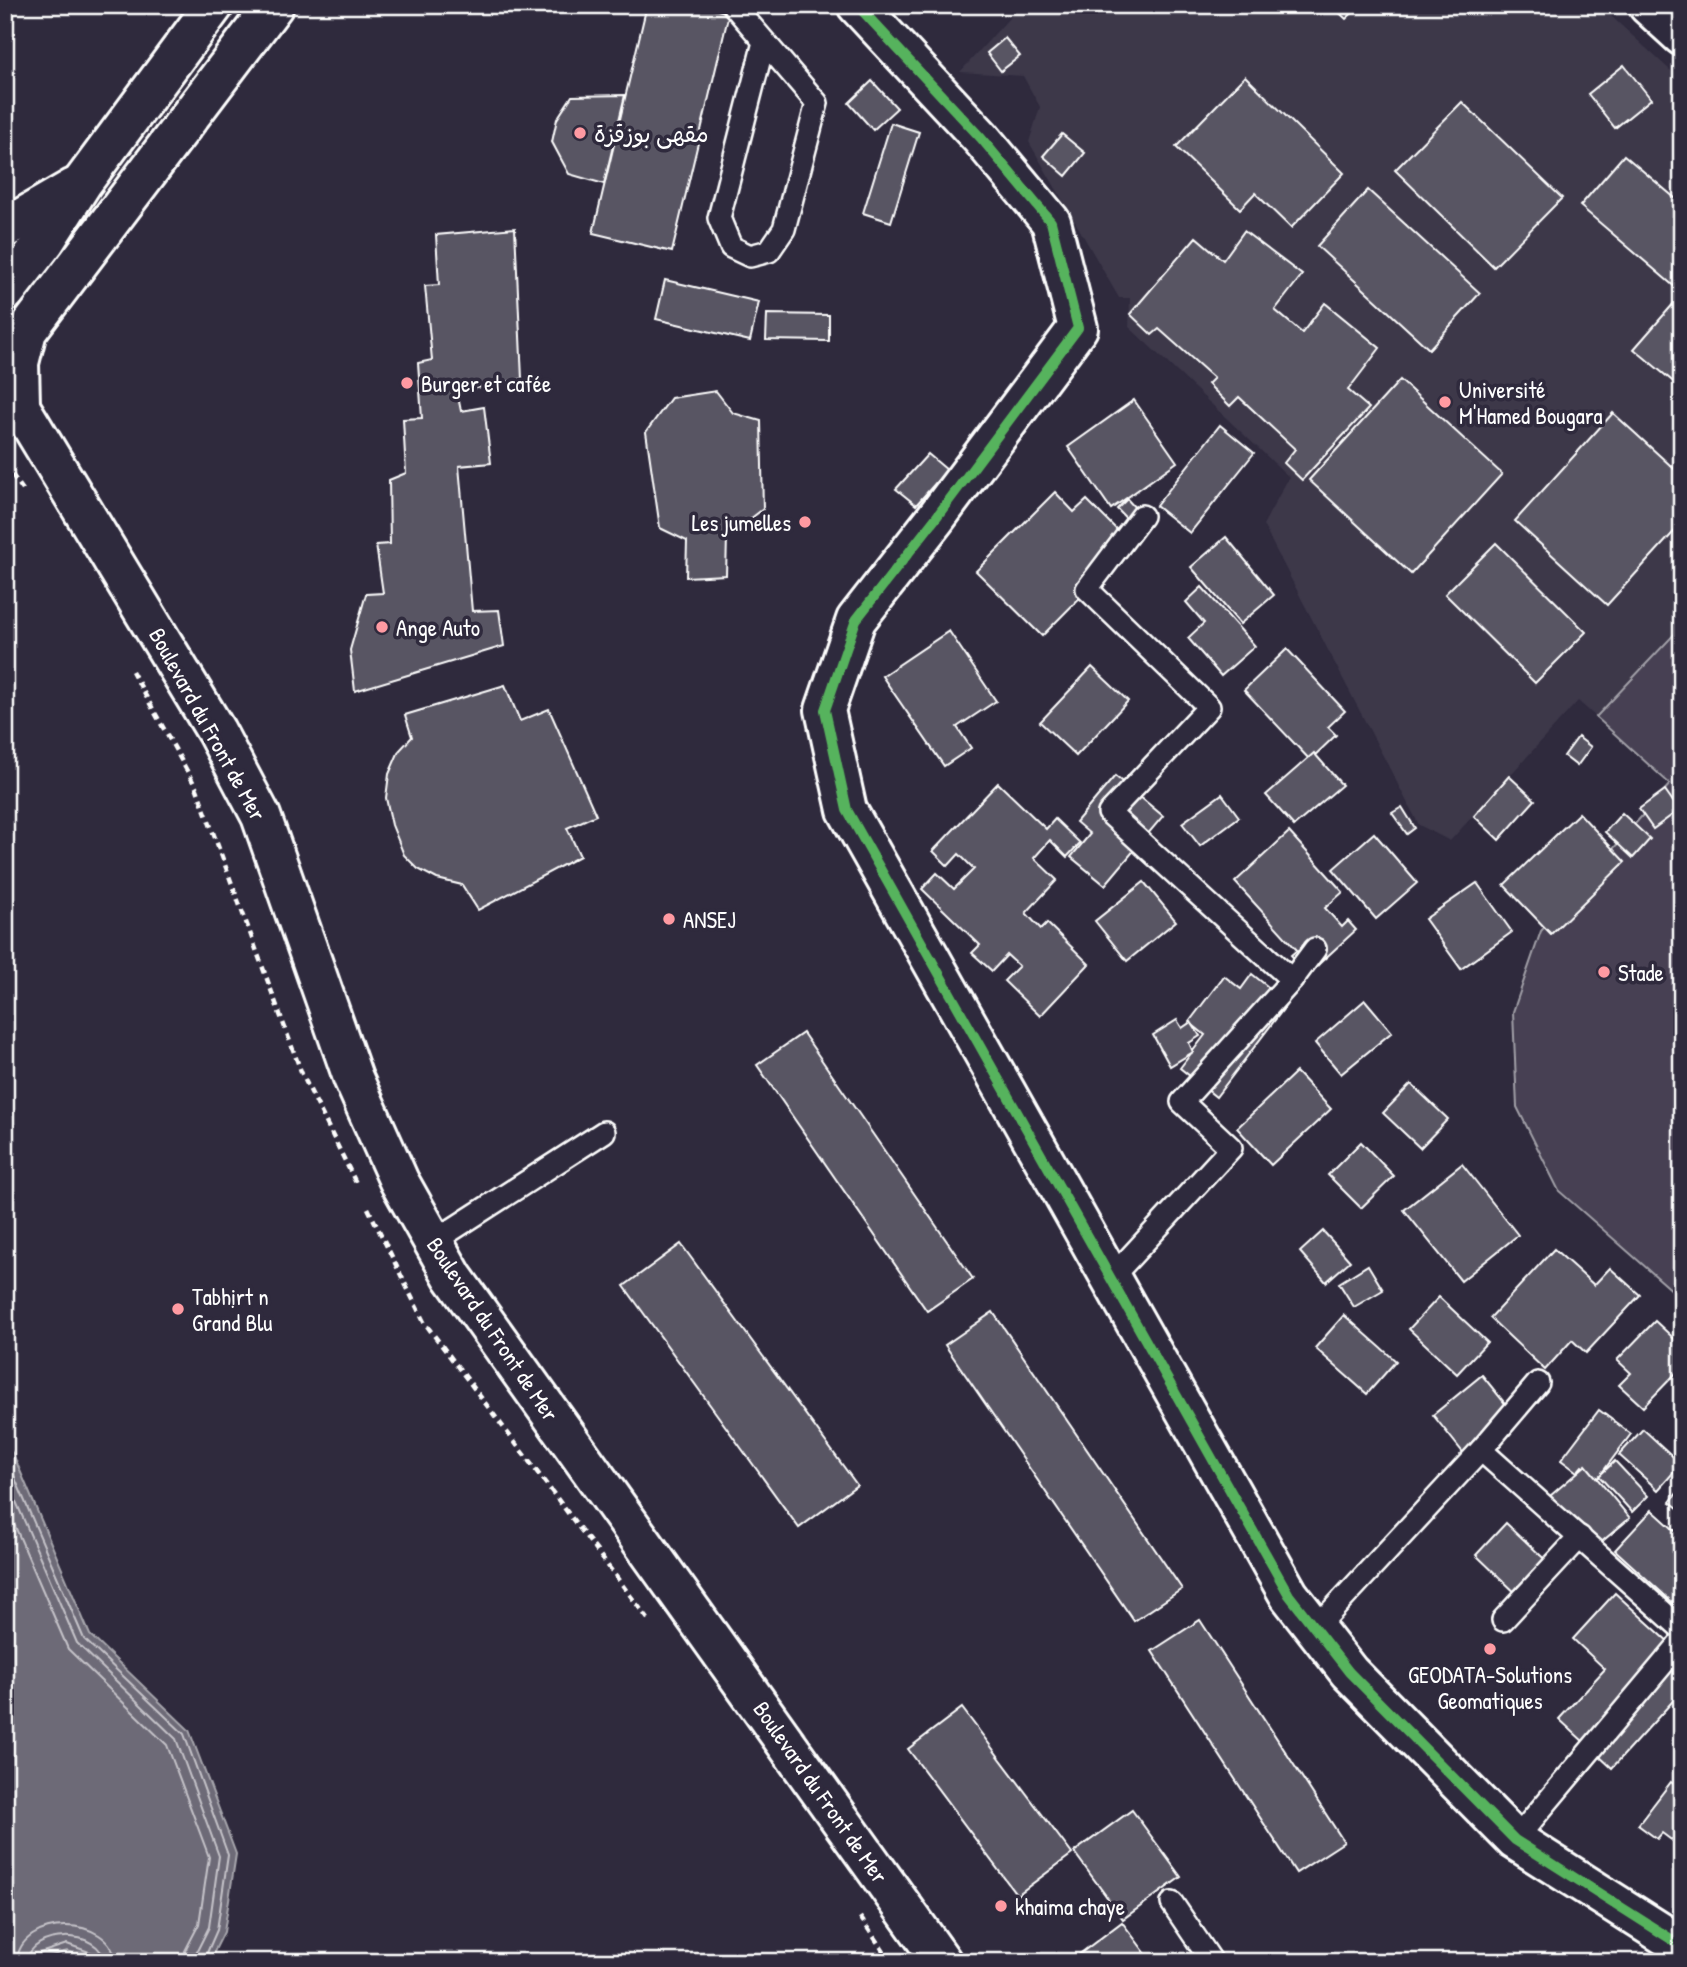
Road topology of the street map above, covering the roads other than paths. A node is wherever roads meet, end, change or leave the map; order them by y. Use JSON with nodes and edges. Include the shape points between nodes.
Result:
{"nodes":[{"id":1,"x":214,"y":5,"type":"edge"},
{"id":2,"x":274,"y":5,"type":"edge"},
{"id":3,"x":733,"y":5,"type":"edge"},
{"id":4,"x":858,"y":5,"type":"edge"},
{"id":5,"x":1648,"y":5,"type":"edge"},
{"id":6,"x":1682,"y":36,"type":"edge"},
{"id":7,"x":764,"y":42,"type":"junction"},
{"id":8,"x":82,"y":183,"type":"junction"},
{"id":9,"x":5,"y":228,"type":"edge"},
{"id":10,"x":5,"y":292,"type":"edge"},
{"id":11,"x":13,"y":393,"type":"edge"},
{"id":12,"x":1142,"y":516,"type":"dead end"},
{"id":13,"x":1315,"y":949,"type":"dead end"},
{"id":14,"x":1292,"y":980,"type":"junction"},
{"id":15,"x":604,"y":1132,"type":"dead end"},
{"id":16,"x":433,"y":1241,"type":"junction"},
{"id":17,"x":1111,"y":1278,"type":"junction"},
{"id":18,"x":1538,"y":1383,"type":"dead end"},
{"id":19,"x":1481,"y":1450,"type":"junction"},
{"id":20,"x":1580,"y":1537,"type":"junction"},
{"id":21,"x":1503,"y":1620,"type":"dead end"},
{"id":22,"x":1315,"y":1629,"type":"junction"},
{"id":23,"x":1682,"y":1629,"type":"edge"},
{"id":24,"x":1682,"y":1641,"type":"edge"},
{"id":25,"x":1515,"y":1840,"type":"junction"},
{"id":26,"x":1172,"y":1903,"type":"dead end"},
{"id":27,"x":1682,"y":1946,"type":"edge"},
{"id":28,"x":942,"y":1962,"type":"edge"},
{"id":29,"x":1212,"y":1962,"type":"edge"}],
"edges":[{"from":1,"to":8,"type":"main road"},
{"from":2,"to":11,"type":"main road","via":[[27,331]]},
{"from":3,"to":7,"type":"lane"},
{"from":4,"to":17,"type":"main road","via":[[981,138],[1051,222],[1078,328],[856,621],[825,710],[847,810]]},
{"from":5,"to":6,"type":"main road"},
{"from":7,"to":7,"type":"lane","via":[[817,103],[784,229],[769,251],[750,256],[731,247],[719,218]]},
{"from":8,"to":9,"type":"main road"},
{"from":8,"to":10,"type":"main road"},
{"from":11,"to":16,"type":"main road","name":"Boulevard du Front de Mer","via":[[216,731],[261,816],[353,1078],[399,1181]]},
{"from":12,"to":14,"type":"lane","via":[[1087,589],[1209,707],[1109,813]]},
{"from":13,"to":14,"type":"lane"},
{"from":14,"to":17,"type":"lane","via":[[1182,1102],[1231,1148]]},
{"from":15,"to":16,"type":"lane"},
{"from":16,"to":28,"type":"main road","name":"Boulevard du Front de Mer","via":[[453,1277]]},
{"from":17,"to":22,"type":"main road","via":[[1289,1595]]},
{"from":18,"to":19,"type":"lane"},
{"from":19,"to":20,"type":"lane"},
{"from":19,"to":22,"type":"lane"},
{"from":20,"to":21,"type":"lane"},
{"from":20,"to":23,"type":"lane"},
{"from":22,"to":25,"type":"main road","via":[[1349,1672]]},
{"from":24,"to":25,"type":"lane"},
{"from":25,"to":27,"type":"main road"},
{"from":26,"to":29,"type":"lane"}]}
